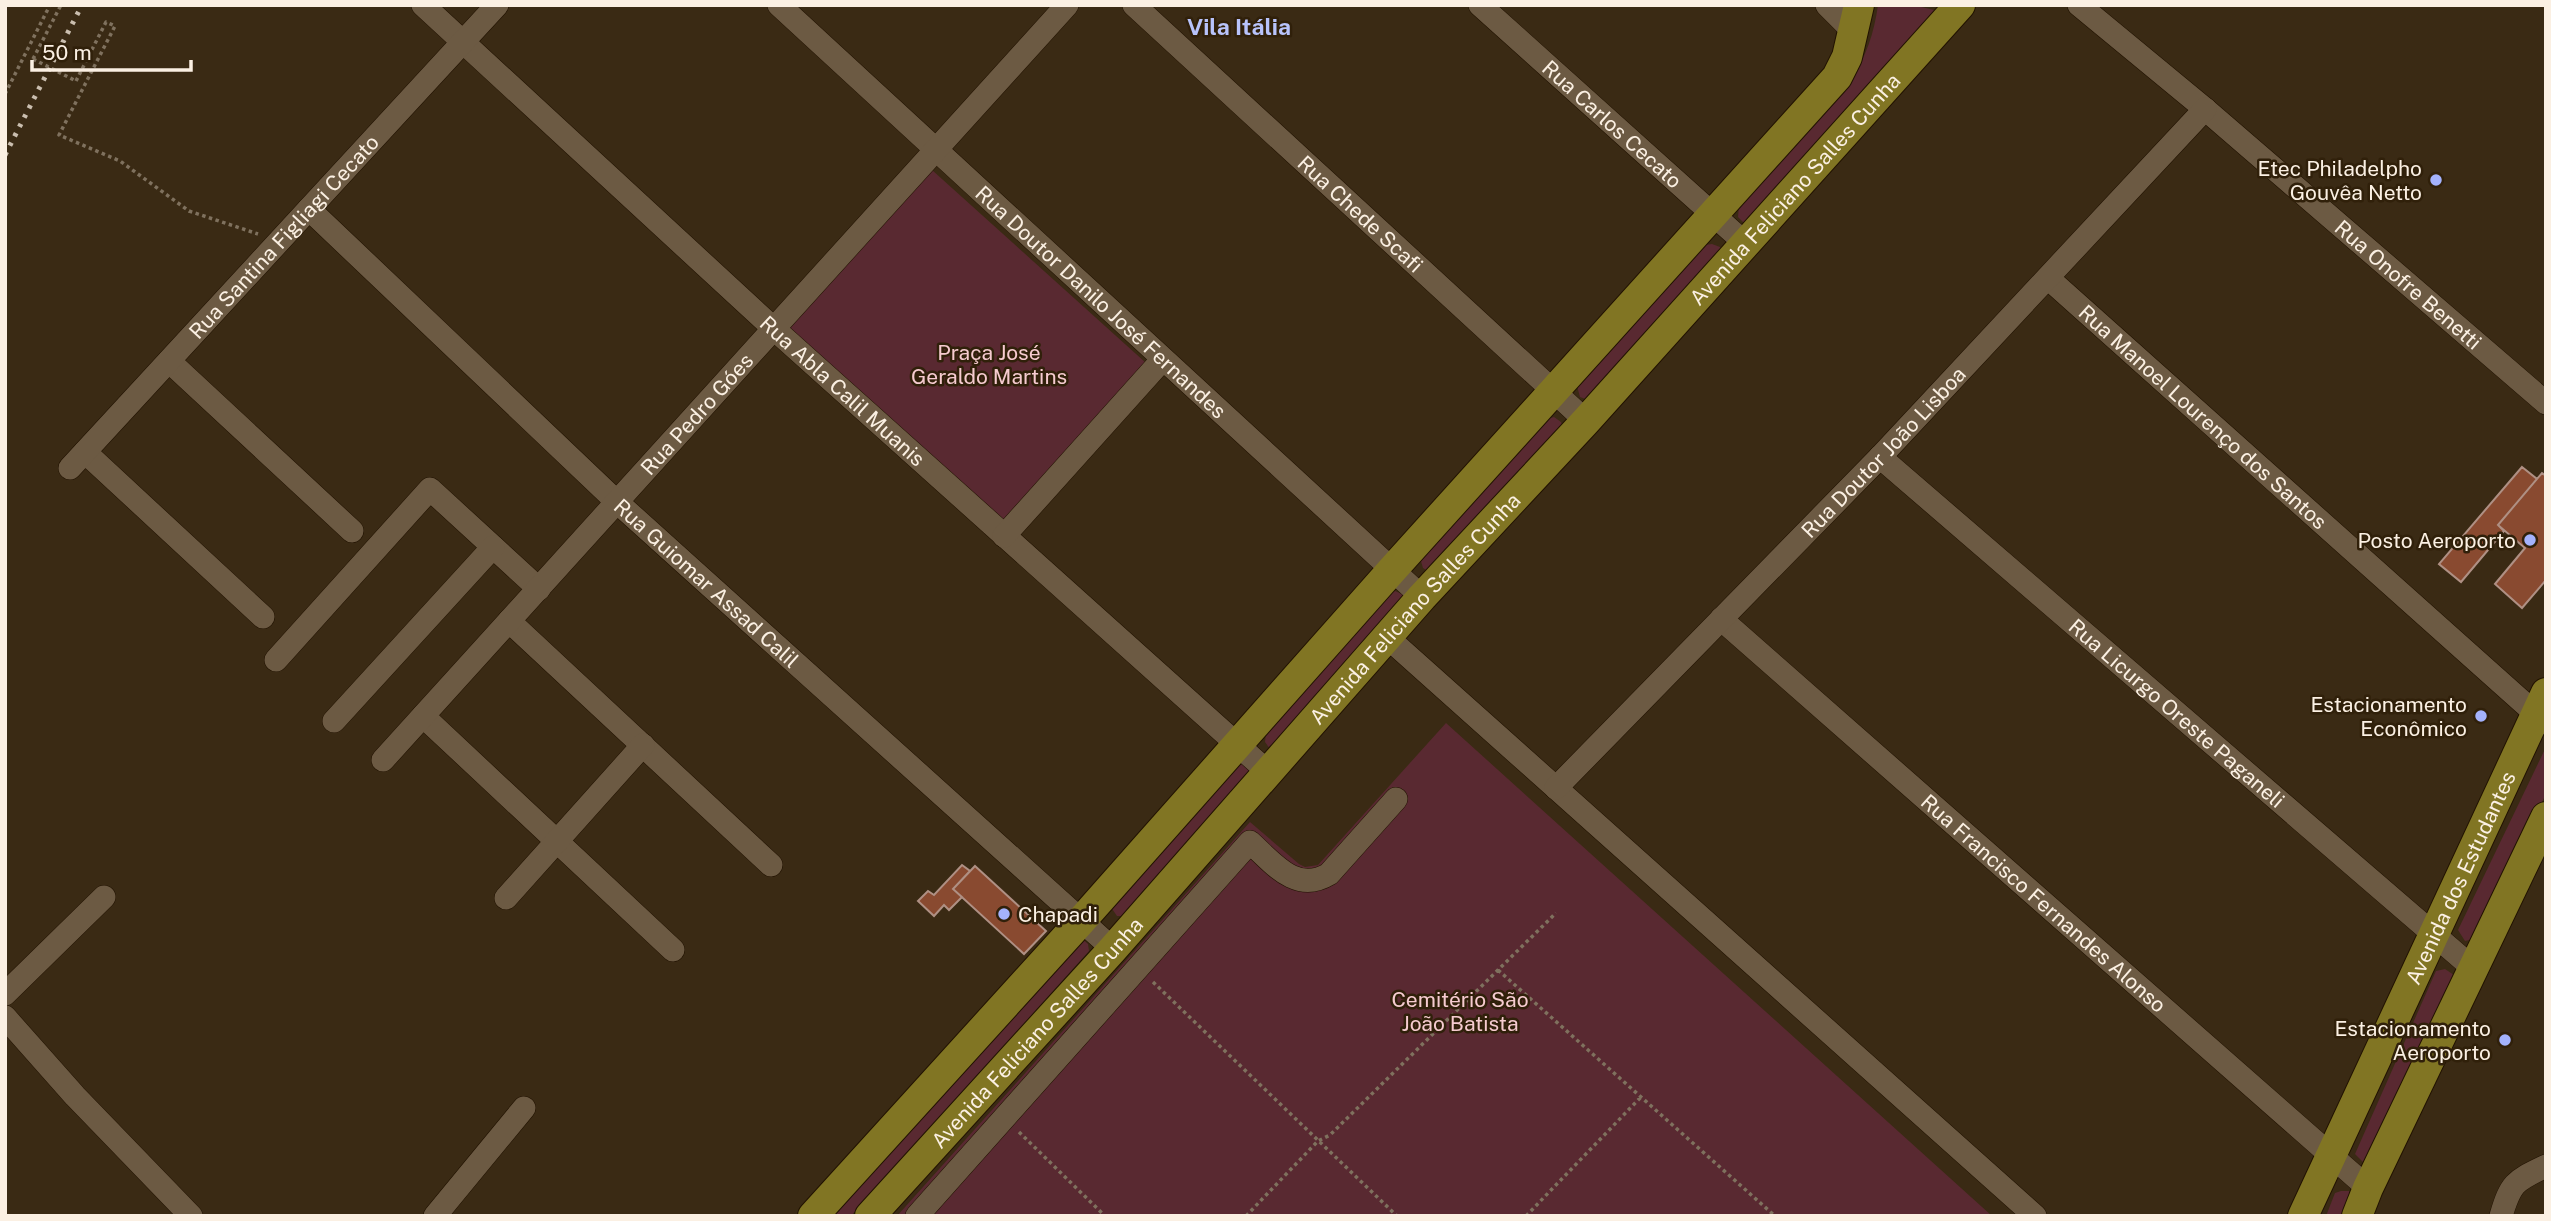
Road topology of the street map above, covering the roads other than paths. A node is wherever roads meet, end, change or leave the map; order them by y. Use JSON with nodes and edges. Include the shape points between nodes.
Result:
{"nodes":[{"id":1,"x":423,"y":5,"type":"edge"},
{"id":2,"x":497,"y":5,"type":"edge"},
{"id":3,"x":779,"y":5,"type":"edge"},
{"id":4,"x":1067,"y":5,"type":"edge"},
{"id":5,"x":1134,"y":5,"type":"edge"},
{"id":6,"x":1480,"y":5,"type":"edge"},
{"id":7,"x":1827,"y":5,"type":"edge"},
{"id":8,"x":1961,"y":5,"type":"edge"},
{"id":9,"x":2079,"y":5,"type":"edge"},
{"id":10,"x":1857,"y":18,"type":"edge"},
{"id":11,"x":463,"y":42,"type":"junction"},
{"id":12,"x":2205,"y":109,"type":"junction"},
{"id":13,"x":936,"y":150,"type":"junction"},
{"id":14,"x":309,"y":209,"type":"junction"},
{"id":15,"x":1712,"y":213,"type":"junction"},
{"id":16,"x":1745,"y":244,"type":"junction"},
{"id":17,"x":2048,"y":278,"type":"junction"},
{"id":18,"x":773,"y":328,"type":"junction"},
{"id":19,"x":1163,"y":359,"type":"junction"},
{"id":20,"x":169,"y":361,"type":"junction"},
{"id":21,"x":1553,"y":390,"type":"junction"},
{"id":22,"x":2546,"y":403,"type":"edge"},
{"id":23,"x":1586,"y":421,"type":"junction"},
{"id":24,"x":1880,"y":457,"type":"junction"},
{"id":25,"x":617,"y":502,"type":"junction"},
{"id":26,"x":352,"y":531,"type":"dead end"},
{"id":27,"x":1004,"y":536,"type":"junction"},
{"id":28,"x":493,"y":547,"type":"junction"},
{"id":29,"x":1392,"y":570,"type":"junction"},
{"id":30,"x":539,"y":589,"type":"junction"},
{"id":31,"x":1422,"y":597,"type":"junction"},
{"id":32,"x":263,"y":617,"type":"dead end"},
{"id":33,"x":1721,"y":619,"type":"junction"},
{"id":34,"x":509,"y":621,"type":"junction"},
{"id":35,"x":1387,"y":637,"type":"junction"},
{"id":36,"x":276,"y":660,"type":"dead end"},
{"id":37,"x":2542,"y":710,"type":"edge"},
{"id":38,"x":424,"y":716,"type":"junction"},
{"id":39,"x":334,"y":721,"type":"dead end"},
{"id":40,"x":643,"y":745,"type":"junction"},
{"id":41,"x":1236,"y":745,"type":"junction"},
{"id":42,"x":383,"y":760,"type":"dead end"},
{"id":43,"x":1268,"y":772,"type":"junction"},
{"id":44,"x":1556,"y":788,"type":"junction"},
{"id":45,"x":1396,"y":799,"type":"dead end"},
{"id":46,"x":2546,"y":817,"type":"edge"},
{"id":47,"x":557,"y":843,"type":"junction"},
{"id":48,"x":771,"y":864,"type":"dead end"},
{"id":49,"x":104,"y":897,"type":"dead end"},
{"id":50,"x":506,"y":898,"type":"dead end"},
{"id":51,"x":1081,"y":921,"type":"junction"},
{"id":52,"x":2435,"y":935,"type":"junction"},
{"id":53,"x":1114,"y":949,"type":"junction"},
{"id":54,"x":673,"y":950,"type":"dead end"},
{"id":55,"x":2474,"y":969,"type":"junction"},
{"id":56,"x":5,"y":994,"type":"edge"},
{"id":57,"x":5,"y":1017,"type":"edge"},
{"id":58,"x":524,"y":1108,"type":"dead end"},
{"id":59,"x":2331,"y":1156,"type":"junction"},
{"id":60,"x":2546,"y":1166,"type":"edge"},
{"id":61,"x":2368,"y":1188,"type":"junction"},
{"id":62,"x":191,"y":1216,"type":"edge"},
{"id":63,"x":435,"y":1216,"type":"edge"},
{"id":64,"x":813,"y":1216,"type":"edge"},
{"id":65,"x":870,"y":1216,"type":"edge"},
{"id":66,"x":917,"y":1216,"type":"edge"},
{"id":67,"x":2035,"y":1216,"type":"edge"},
{"id":68,"x":2303,"y":1216,"type":"edge"},
{"id":69,"x":2357,"y":1216,"type":"edge"},
{"id":70,"x":2501,"y":1216,"type":"edge"}],
"edges":[{"from":1,"to":11,"type":"street","name":"Rua Abla Calil Muanis"},
{"from":2,"to":11,"type":"street","name":"Rua Santina Figliagi Cecato"},
{"from":3,"to":13,"type":"street","name":"Rua Doutor Danilo José Fernandes"},
{"from":4,"to":13,"type":"street","name":"Rua Pedro Góes"},
{"from":5,"to":21,"type":"street","name":"Rua Chede Scafi"},
{"from":6,"to":15,"type":"street","name":"Rua Carlos Cecato"},
{"from":7,"to":10,"type":"street"},
{"from":8,"to":16,"type":"main road","name":"Avenida Feliciano Salles Cunha"},
{"from":9,"to":12,"type":"street","name":"Rua Onofre Benetti"},
{"from":10,"to":15,"type":"main road","name":"Avenida Feliciano Salles Cunha","via":[[1837,77]]},
{"from":11,"to":14,"type":"street","name":"Rua Santina Figliagi Cecato"},
{"from":11,"to":18,"type":"street","name":"Rua Abla Calil Muanis"},
{"from":12,"to":17,"type":"street","name":"Rua Doutor João Lisboa"},
{"from":12,"to":22,"type":"street","name":"Rua Onofre Benetti"},
{"from":13,"to":18,"type":"street","name":"Rua Pedro Góes"},
{"from":13,"to":19,"type":"street","name":"Rua Doutor Danilo José Fernandes"},
{"from":14,"to":20,"type":"street","name":"Rua Santina Figliagi Cecato"},
{"from":14,"to":25,"type":"street","name":"Rua Guiomar Assad Calil"},
{"from":15,"to":16,"type":"street","name":"Rua Carlos Cecato"},
{"from":15,"to":21,"type":"main road","name":"Avenida Feliciano Salles Cunha"},
{"from":16,"to":23,"type":"main road","name":"Avenida Feliciano Salles Cunha"},
{"from":17,"to":24,"type":"street","name":"Rua Doutor João Lisboa"},
{"from":17,"to":37,"type":"street","name":"Rua Manoel Lourenço dos Santos"},
{"from":18,"to":25,"type":"street","name":"Rua Pedro Góes"},
{"from":18,"to":27,"type":"street","name":"Rua Abla Calil Muanis"},
{"from":19,"to":27,"type":"street"},
{"from":19,"to":29,"type":"street","name":"Rua Doutor Danilo José Fernandes"},
{"from":20,"to":26,"type":"street"},
{"from":20,"to":32,"type":"street","name":"Rua Santina Figliagi Cecato","via":[[78,460]]},
{"from":21,"to":23,"type":"street","name":"Rua Chede Scafi"},
{"from":21,"to":29,"type":"main road","name":"Avenida Feliciano Salles Cunha"},
{"from":23,"to":31,"type":"main road","name":"Avenida Feliciano Salles Cunha"},
{"from":24,"to":33,"type":"street","name":"Rua Doutor João Lisboa"},
{"from":24,"to":52,"type":"street","name":"Rua Licurgo Oreste Paganeli"},
{"from":25,"to":30,"type":"street","name":"Rua Pedro Góes"},
{"from":25,"to":51,"type":"street","name":"Rua Guiomar Assad Calil"},
{"from":27,"to":41,"type":"street","name":"Rua Abla Calil Muanis"},
{"from":28,"to":30,"type":"street"},
{"from":28,"to":36,"type":"street","via":[[430,489]]},
{"from":28,"to":39,"type":"street"},
{"from":29,"to":31,"type":"street","name":"Rua Doutor Danilo José Fernandes"},
{"from":29,"to":41,"type":"main road","name":"Avenida Feliciano Salles Cunha"},
{"from":30,"to":34,"type":"street","name":"Rua Pedro Góes"},
{"from":31,"to":35,"type":"main road","name":"Avenida Feliciano Salles Cunha"},
{"from":33,"to":44,"type":"street","name":"Rua Doutor João Lisboa"},
{"from":33,"to":59,"type":"street","name":"Rua Francisco Fernandes Alonso"},
{"from":34,"to":38,"type":"street","name":"Rua Pedro Góes"},
{"from":34,"to":40,"type":"street"},
{"from":35,"to":43,"type":"main road","name":"Avenida Feliciano Salles Cunha"},
{"from":35,"to":44,"type":"street"},
{"from":37,"to":52,"type":"main road","name":"Avenida dos Estudantes"},
{"from":38,"to":42,"type":"street","name":"Rua Pedro Góes"},
{"from":38,"to":47,"type":"street"},
{"from":40,"to":47,"type":"street"},
{"from":40,"to":48,"type":"street"},
{"from":41,"to":43,"type":"street","name":"Rua Abla Calil Muanis"},
{"from":41,"to":51,"type":"main road","name":"Avenida Feliciano Salles Cunha"},
{"from":43,"to":53,"type":"main road","name":"Avenida Feliciano Salles Cunha"},
{"from":44,"to":67,"type":"street"},
{"from":45,"to":66,"type":"street","via":[[1320,880],[1298,881],[1250,842]]},
{"from":46,"to":55,"type":"main road"},
{"from":47,"to":50,"type":"street"},
{"from":47,"to":54,"type":"street"},
{"from":49,"to":56,"type":"street"},
{"from":51,"to":53,"type":"street","name":"Rua Guiomar Assad Calil"},
{"from":51,"to":64,"type":"main road","name":"Avenida Feliciano Salles Cunha"},
{"from":52,"to":55,"type":"street","name":"Rua Licurgo Oreste Paganeli"},
{"from":52,"to":59,"type":"main road","name":"Avenida dos Estudantes"},
{"from":53,"to":65,"type":"main road","name":"Avenida Feliciano Salles Cunha"},
{"from":55,"to":61,"type":"main road"},
{"from":57,"to":62,"type":"street"},
{"from":58,"to":63,"type":"street"},
{"from":59,"to":61,"type":"street","name":"Rua Francisco Fernandes Alonso"},
{"from":59,"to":68,"type":"main road","name":"Avenida dos Estudantes"},
{"from":60,"to":70,"type":"street","via":[[2515,1182]]},
{"from":61,"to":69,"type":"main road"}]}
